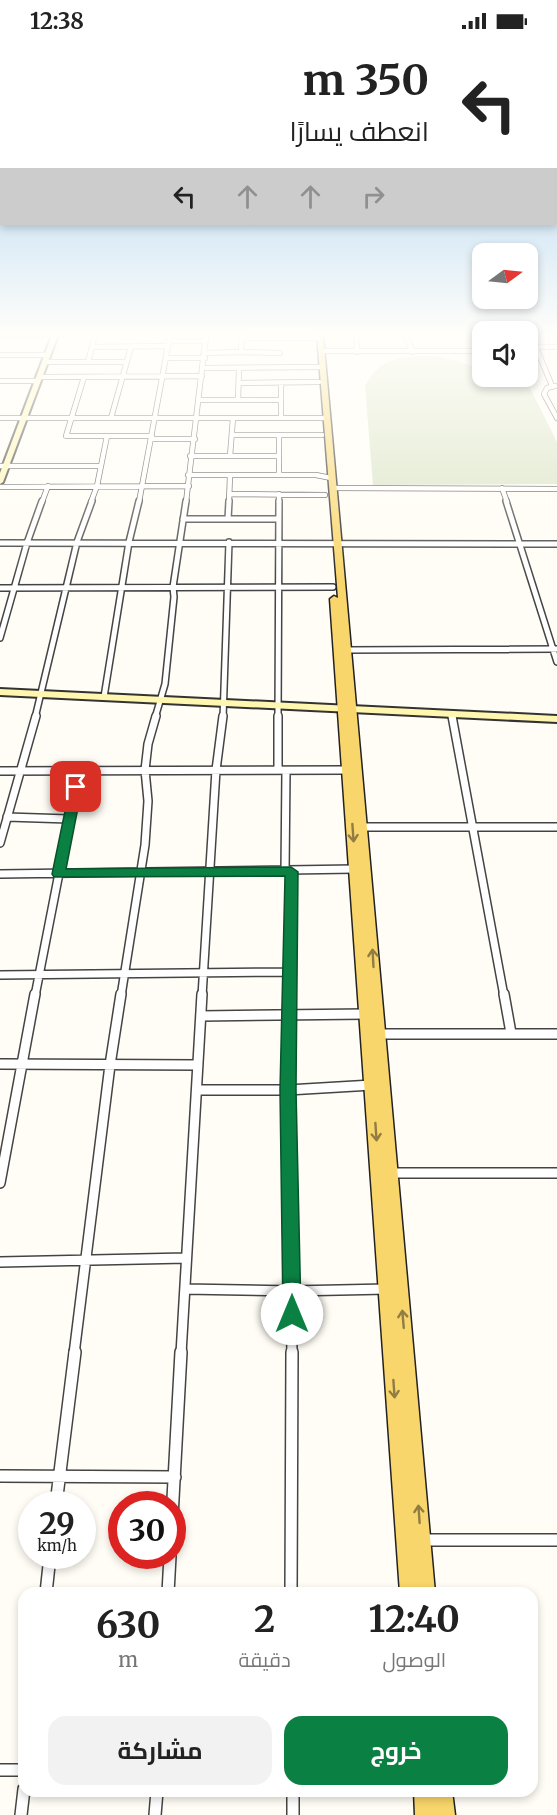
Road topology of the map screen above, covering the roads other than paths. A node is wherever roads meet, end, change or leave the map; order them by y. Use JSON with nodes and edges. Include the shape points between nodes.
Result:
{"nodes":[{"id":1,"x":0,"y":418,"type":"edge"},
{"id":2,"x":25,"y":418,"type":"junction"},
{"id":3,"x":69,"y":418,"type":"junction"},
{"id":4,"x":111,"y":418,"type":"joint"},
{"id":5,"x":156,"y":418,"type":"junction"},
{"id":6,"x":197,"y":418,"type":"junction"},
{"id":7,"x":233,"y":418,"type":"junction"},
{"id":8,"x":281,"y":418,"type":"joint"},
{"id":9,"x":323,"y":418,"type":"junction"},
{"id":10,"x":232,"y":435,"type":"junction"},
{"id":11,"x":279,"y":435,"type":"junction"},
{"id":12,"x":322,"y":435,"type":"junction"},
{"id":13,"x":107,"y":436,"type":"junction"},
{"id":14,"x":152,"y":437,"type":"junction"},
{"id":15,"x":195,"y":439,"type":"junction"},
{"id":16,"x":190,"y":456,"type":"junction"},
{"id":17,"x":230,"y":456,"type":"junction"},
{"id":18,"x":278,"y":456,"type":"junction"},
{"id":19,"x":3,"y":466,"type":"edge"},
{"id":20,"x":101,"y":466,"type":"junction"},
{"id":21,"x":188,"y":475,"type":"junction"},
{"id":22,"x":279,"y":475,"type":"junction"},
{"id":23,"x":230,"y":476,"type":"junction"},
{"id":24,"x":0,"y":482,"type":"edge"},
{"id":25,"x":328,"y":485,"type":"junction"},
{"id":26,"x":48,"y":486,"type":"junction"},
{"id":27,"x":97,"y":486,"type":"junction"},
{"id":28,"x":143,"y":486,"type":"junction"},
{"id":29,"x":189,"y":486,"type":"junction"},
{"id":30,"x":0,"y":487,"type":"edge"},
{"id":31,"x":502,"y":488,"type":"junction"},
{"id":32,"x":557,"y":489,"type":"edge"},
{"id":33,"x":230,"y":494,"type":"junction"},
{"id":34,"x":279,"y":494,"type":"junction"},
{"id":35,"x":183,"y":519,"type":"junction"},
{"id":36,"x":228,"y":519,"type":"junction"},
{"id":37,"x":278,"y":519,"type":"junction"},
{"id":38,"x":77,"y":542,"type":"junction"},
{"id":39,"x":129,"y":542,"type":"junction"},
{"id":40,"x":179,"y":542,"type":"junction"},
{"id":41,"x":229,"y":542,"type":"junction"},
{"id":42,"x":278,"y":542,"type":"junction"},
{"id":43,"x":332,"y":542,"type":"junction"},
{"id":44,"x":0,"y":543,"type":"edge"},
{"id":45,"x":27,"y":543,"type":"junction"},
{"id":46,"x":518,"y":544,"type":"junction"},
{"id":47,"x":557,"y":544,"type":"edge"},
{"id":48,"x":67,"y":586,"type":"junction"},
{"id":49,"x":14,"y":587,"type":"junction"},
{"id":50,"x":120,"y":587,"type":"junction"},
{"id":51,"x":173,"y":587,"type":"junction"},
{"id":52,"x":226,"y":587,"type":"junction"},
{"id":53,"x":280,"y":587,"type":"junction"},
{"id":54,"x":333,"y":587,"type":"junction"},
{"id":55,"x":0,"y":588,"type":"edge"},
{"id":56,"x":0,"y":638,"type":"edge"},
{"id":57,"x":555,"y":649,"type":"edge"},
{"id":58,"x":347,"y":650,"type":"junction"},
{"id":59,"x":557,"y":662,"type":"edge"},
{"id":60,"x":0,"y":692,"type":"edge"},
{"id":61,"x":42,"y":694,"type":"junction"},
{"id":62,"x":104,"y":697,"type":"junction"},
{"id":63,"x":161,"y":700,"type":"junction"},
{"id":64,"x":225,"y":703,"type":"junction"},
{"id":65,"x":278,"y":705,"type":"junction"},
{"id":66,"x":349,"y":708,"type":"junction"},
{"id":67,"x":452,"y":714,"type":"junction"},
{"id":68,"x":557,"y":719,"type":"edge"},
{"id":69,"x":145,"y":770,"type":"junction"},
{"id":70,"x":216,"y":770,"type":"junction"},
{"id":71,"x":282,"y":770,"type":"junction"},
{"id":72,"x":348,"y":770,"type":"junction"},
{"id":73,"x":0,"y":771,"type":"edge"},
{"id":74,"x":20,"y":771,"type":"junction"},
{"id":75,"x":79,"y":771,"type":"junction"},
{"id":76,"x":7,"y":817,"type":"junction"},
{"id":77,"x":69,"y":819,"type":"junction"},
{"id":78,"x":363,"y":826,"type":"junction"},
{"id":79,"x":474,"y":827,"type":"junction"},
{"id":80,"x":557,"y":827,"type":"edge"},
{"id":81,"x":0,"y":843,"type":"edge"},
{"id":82,"x":356,"y":869,"type":"junction"},
{"id":83,"x":210,"y":872,"type":"junction"},
{"id":84,"x":288,"y":872,"type":"junction"},
{"id":85,"x":142,"y":873,"type":"junction"},
{"id":86,"x":0,"y":874,"type":"edge"},
{"id":87,"x":58,"y":874,"type":"junction"},
{"id":88,"x":289,"y":972,"type":"junction"},
{"id":89,"x":203,"y":973,"type":"junction"},
{"id":90,"x":123,"y":974,"type":"junction"},
{"id":91,"x":0,"y":975,"type":"edge"},
{"id":92,"x":39,"y":975,"type":"junction"},
{"id":93,"x":366,"y":1014,"type":"junction"},
{"id":94,"x":201,"y":1016,"type":"junction"},
{"id":95,"x":288,"y":1016,"type":"junction"},
{"id":96,"x":511,"y":1033,"type":"junction"},
{"id":97,"x":377,"y":1034,"type":"junction"},
{"id":98,"x":557,"y":1034,"type":"edge"},
{"id":99,"x":0,"y":1064,"type":"edge"},
{"id":100,"x":21,"y":1065,"type":"junction"},
{"id":101,"x":110,"y":1065,"type":"junction"},
{"id":102,"x":198,"y":1065,"type":"junction"},
{"id":103,"x":372,"y":1086,"type":"junction"},
{"id":104,"x":197,"y":1090,"type":"junction"},
{"id":105,"x":288,"y":1090,"type":"junction"},
{"id":106,"x":391,"y":1173,"type":"junction"},
{"id":107,"x":557,"y":1173,"type":"edge"},
{"id":108,"x":0,"y":1183,"type":"edge"},
{"id":109,"x":186,"y":1258,"type":"junction"},
{"id":110,"x":86,"y":1260,"type":"junction"},
{"id":111,"x":0,"y":1262,"type":"edge"},
{"id":112,"x":184,"y":1289,"type":"junction"},
{"id":113,"x":387,"y":1289,"type":"junction"},
{"id":114,"x":292,"y":1291,"type":"junction"},
{"id":115,"x":0,"y":1476,"type":"edge"},
{"id":116,"x":175,"y":1477,"type":"junction"},
{"id":117,"x":59,"y":1478,"type":"junction"},
{"id":118,"x":58,"y":1491,"type":"edge"},
{"id":119,"x":174,"y":1491,"type":"edge"},
{"id":120,"x":421,"y":1540,"type":"junction"},
{"id":121,"x":557,"y":1540,"type":"edge"},
{"id":122,"x":49,"y":1569,"type":"edge"},
{"id":123,"x":169,"y":1569,"type":"edge"},
{"id":124,"x":47,"y":1587,"type":"edge"},
{"id":125,"x":168,"y":1587,"type":"edge"},
{"id":126,"x":291,"y":1587,"type":"edge"},
{"id":127,"x":409,"y":1587,"type":"edge"},
{"id":128,"x":425,"y":1587,"type":"edge"},
{"id":129,"x":0,"y":1770,"type":"edge"},
{"id":130,"x":18,"y":1770,"type":"edge"},
{"id":131,"x":23,"y":1797,"type":"edge"},
{"id":132,"x":156,"y":1797,"type":"edge"},
{"id":133,"x":293,"y":1797,"type":"edge"},
{"id":134,"x":424,"y":1797,"type":"edge"},
{"id":135,"x":442,"y":1797,"type":"edge"},
{"id":136,"x":21,"y":1815,"type":"edge"},
{"id":137,"x":155,"y":1815,"type":"edge"},
{"id":138,"x":293,"y":1815,"type":"edge"},
{"id":139,"x":426,"y":1815,"type":"edge"},
{"id":140,"x":444,"y":1815,"type":"edge"}],
"edges":[{"from":1,"to":2,"type":"street"},
{"from":2,"to":3,"type":"street"},
{"from":2,"to":19,"type":"street"},
{"from":3,"to":4,"type":"street"},
{"from":3,"to":13,"type":"street","via":[[66,436]]},
{"from":4,"to":5,"type":"street"},
{"from":5,"to":6,"type":"street"},
{"from":5,"to":14,"type":"street"},
{"from":6,"to":7,"type":"street"},
{"from":6,"to":15,"type":"street"},
{"from":7,"to":8,"type":"street"},
{"from":7,"to":10,"type":"street"},
{"from":8,"to":9,"type":"street"},
{"from":9,"to":12,"type":"main road"},
{"from":9,"to":25,"type":"main road"},
{"from":10,"to":11,"type":"street"},
{"from":10,"to":17,"type":"street"},
{"from":11,"to":12,"type":"street"},
{"from":11,"to":18,"type":"street"},
{"from":12,"to":25,"type":"main road"},
{"from":13,"to":14,"type":"street"},
{"from":13,"to":20,"type":"street"},
{"from":14,"to":15,"type":"street"},
{"from":14,"to":28,"type":"street"},
{"from":15,"to":16,"type":"street"},
{"from":16,"to":17,"type":"street"},
{"from":16,"to":21,"type":"street"},
{"from":17,"to":18,"type":"street"},
{"from":18,"to":22,"type":"street"},
{"from":19,"to":20,"type":"street"},
{"from":19,"to":24,"type":"street"},
{"from":20,"to":27,"type":"street"},
{"from":21,"to":23,"type":"street"},
{"from":21,"to":29,"type":"street"},
{"from":22,"to":23,"type":"street"},
{"from":22,"to":25,"type":"street"},
{"from":23,"to":33,"type":"street"},
{"from":25,"to":31,"type":"street"},
{"from":25,"to":34,"type":"street"},
{"from":25,"to":43,"type":"main road"},
{"from":26,"to":27,"type":"street"},
{"from":26,"to":30,"type":"street"},
{"from":26,"to":45,"type":"street"},
{"from":27,"to":28,"type":"street"},
{"from":27,"to":38,"type":"street"},
{"from":28,"to":29,"type":"street"},
{"from":28,"to":39,"type":"street"},
{"from":29,"to":35,"type":"street"},
{"from":31,"to":32,"type":"street"},
{"from":31,"to":46,"type":"street"},
{"from":33,"to":34,"type":"street"},
{"from":33,"to":36,"type":"street"},
{"from":34,"to":37,"type":"street"},
{"from":35,"to":36,"type":"street"},
{"from":35,"to":40,"type":"street"},
{"from":36,"to":37,"type":"street"},
{"from":37,"to":42,"type":"street"},
{"from":38,"to":39,"type":"street"},
{"from":38,"to":45,"type":"street"},
{"from":38,"to":48,"type":"street"},
{"from":39,"to":40,"type":"street"},
{"from":39,"to":50,"type":"street"},
{"from":40,"to":41,"type":"street"},
{"from":40,"to":51,"type":"street"},
{"from":41,"to":42,"type":"street"},
{"from":41,"to":52,"type":"street"},
{"from":42,"to":43,"type":"street"},
{"from":42,"to":53,"type":"street"},
{"from":43,"to":46,"type":"street"},
{"from":43,"to":54,"type":"main road"},
{"from":43,"to":58,"type":"main road"},
{"from":44,"to":45,"type":"street"},
{"from":45,"to":49,"type":"street"},
{"from":46,"to":47,"type":"street"},
{"from":46,"to":57,"type":"street"},
{"from":48,"to":49,"type":"street"},
{"from":48,"to":50,"type":"street"},
{"from":48,"to":61,"type":"street"},
{"from":49,"to":55,"type":"street"},
{"from":49,"to":56,"type":"street"},
{"from":50,"to":51,"type":"street"},
{"from":50,"to":62,"type":"street"},
{"from":51,"to":52,"type":"street"},
{"from":51,"to":63,"type":"street"},
{"from":52,"to":53,"type":"street"},
{"from":52,"to":64,"type":"street"},
{"from":53,"to":54,"type":"street"},
{"from":53,"to":65,"type":"street"},
{"from":54,"to":66,"type":"main road"},
{"from":57,"to":58,"type":"street"},
{"from":57,"to":59,"type":"street"},
{"from":58,"to":66,"type":"main road"},
{"from":60,"to":61,"type":"street"},
{"from":61,"to":62,"type":"street"},
{"from":61,"to":74,"type":"street"},
{"from":62,"to":63,"type":"street"},
{"from":63,"to":64,"type":"street"},
{"from":63,"to":69,"type":"street"},
{"from":64,"to":65,"type":"street"},
{"from":64,"to":70,"type":"street"},
{"from":65,"to":66,"type":"street"},
{"from":65,"to":71,"type":"street"},
{"from":66,"to":67,"type":"street"},
{"from":66,"to":72,"type":"main road"},
{"from":66,"to":78,"type":"main road"},
{"from":67,"to":68,"type":"street"},
{"from":67,"to":79,"type":"street"},
{"from":69,"to":70,"type":"street"},
{"from":69,"to":75,"type":"street"},
{"from":69,"to":85,"type":"street","via":[[148,801]]},
{"from":70,"to":71,"type":"street"},
{"from":70,"to":83,"type":"street"},
{"from":71,"to":72,"type":"street"},
{"from":71,"to":84,"type":"street"},
{"from":72,"to":82,"type":"main road","one_way":true},
{"from":73,"to":74,"type":"street"},
{"from":74,"to":75,"type":"street"},
{"from":74,"to":76,"type":"street"},
{"from":75,"to":77,"type":"street"},
{"from":76,"to":77,"type":"street"},
{"from":76,"to":81,"type":"street"},
{"from":77,"to":87,"type":"street"},
{"from":78,"to":79,"type":"street"},
{"from":97,"to":78,"type":"main road","one_way":true},
{"from":79,"to":80,"type":"street"},
{"from":79,"to":96,"type":"street"},
{"from":82,"to":84,"type":"street"},
{"from":82,"to":93,"type":"main road"},
{"from":83,"to":84,"type":"street"},
{"from":83,"to":85,"type":"street"},
{"from":83,"to":89,"type":"street"},
{"from":84,"to":88,"type":"street"},
{"from":85,"to":87,"type":"street"},
{"from":85,"to":90,"type":"street"},
{"from":86,"to":87,"type":"street"},
{"from":87,"to":92,"type":"street"},
{"from":88,"to":89,"type":"street"},
{"from":88,"to":95,"type":"street"},
{"from":89,"to":90,"type":"street"},
{"from":89,"to":94,"type":"street"},
{"from":90,"to":92,"type":"street"},
{"from":90,"to":101,"type":"street"},
{"from":91,"to":92,"type":"street"},
{"from":92,"to":100,"type":"street"},
{"from":93,"to":95,"type":"street"},
{"from":93,"to":103,"type":"main road"},
{"from":94,"to":95,"type":"street"},
{"from":94,"to":102,"type":"street"},
{"from":95,"to":105,"type":"street"},
{"from":96,"to":97,"type":"street"},
{"from":96,"to":98,"type":"street"},
{"from":97,"to":106,"type":"main road"},
{"from":99,"to":100,"type":"street"},
{"from":100,"to":101,"type":"street"},
{"from":100,"to":108,"type":"street"},
{"from":101,"to":102,"type":"street"},
{"from":101,"to":110,"type":"street"},
{"from":102,"to":104,"type":"street"},
{"from":103,"to":105,"type":"street"},
{"from":103,"to":113,"type":"main road","one_way":true},
{"from":104,"to":105,"type":"street"},
{"from":104,"to":109,"type":"street"},
{"from":105,"to":114,"type":"street"},
{"from":106,"to":107,"type":"street"},
{"from":120,"to":106,"type":"main road","one_way":true},
{"from":109,"to":110,"type":"street"},
{"from":109,"to":112,"type":"street"},
{"from":110,"to":111,"type":"street"},
{"from":110,"to":117,"type":"street"},
{"from":112,"to":114,"type":"street"},
{"from":112,"to":116,"type":"street"},
{"from":113,"to":114,"type":"street"},
{"from":113,"to":127,"type":"main road","one_way":true},
{"from":114,"to":126,"type":"street"},
{"from":115,"to":117,"type":"street"},
{"from":116,"to":117,"type":"street"},
{"from":116,"to":119,"type":"street"},
{"from":117,"to":118,"type":"street"},
{"from":120,"to":121,"type":"street"},
{"from":120,"to":128,"type":"main road"},
{"from":122,"to":124,"type":"street"},
{"from":123,"to":125,"type":"street"},
{"from":129,"to":130,"type":"street"},
{"from":131,"to":136,"type":"street"},
{"from":132,"to":137,"type":"street"},
{"from":133,"to":138,"type":"street"},
{"from":134,"to":139,"type":"main road"},
{"from":135,"to":140,"type":"main road"}]}
